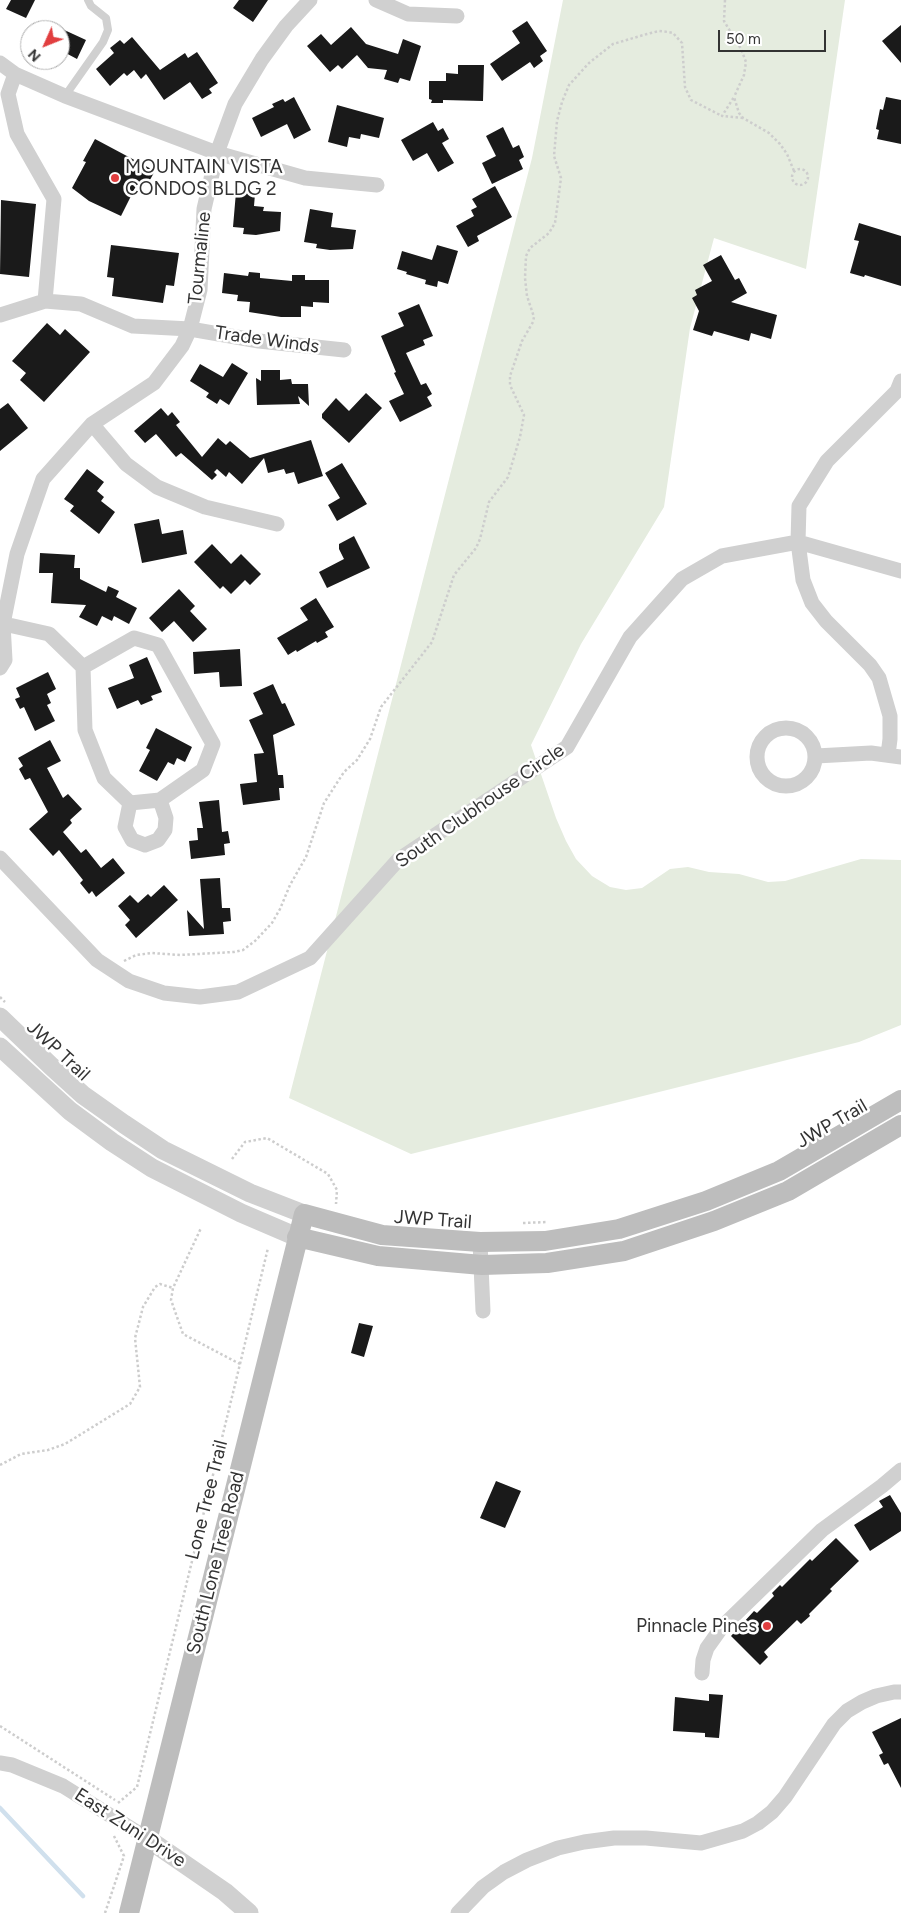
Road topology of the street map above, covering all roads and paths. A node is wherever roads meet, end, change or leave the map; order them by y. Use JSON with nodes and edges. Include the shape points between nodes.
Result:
{"nodes":[{"id":1,"x":88,"y":0,"type":"edge"},
{"id":2,"x":310,"y":0,"type":"edge"},
{"id":3,"x":376,"y":0,"type":"edge"},
{"id":4,"x":725,"y":0,"type":"edge"},
{"id":5,"x":457,"y":16,"type":"dead end"},
{"id":6,"x":0,"y":63,"type":"edge"},
{"id":7,"x":14,"y":74,"type":"junction"},
{"id":8,"x":65,"y":96,"type":"junction"},
{"id":9,"x":734,"y":97,"type":"junction"},
{"id":10,"x":722,"y":116,"type":"junction"},
{"id":11,"x":743,"y":118,"type":"junction"},
{"id":12,"x":217,"y":153,"type":"junction"},
{"id":13,"x":794,"y":171,"type":"junction"},
{"id":14,"x":377,"y":185,"type":"dead end"},
{"id":15,"x":45,"y":301,"type":"junction"},
{"id":16,"x":0,"y":315,"type":"edge"},
{"id":17,"x":190,"y":330,"type":"junction"},
{"id":18,"x":344,"y":350,"type":"dead end"},
{"id":19,"x":901,"y":381,"type":"edge"},
{"id":20,"x":92,"y":424,"type":"junction"},
{"id":21,"x":277,"y":524,"type":"dead end"},
{"id":22,"x":798,"y":542,"type":"junction"},
{"id":23,"x":901,"y":571,"type":"edge"},
{"id":24,"x":1,"y":625,"type":"edge"},
{"id":25,"x":83,"y":667,"type":"junction"},
{"id":26,"x":0,"y":668,"type":"edge"},
{"id":27,"x":816,"y":756,"type":"dead end"},
{"id":28,"x":894,"y":756,"type":"edge"},
{"id":29,"x":160,"y":800,"type":"junction"},
{"id":30,"x":130,"y":803,"type":"junction"},
{"id":31,"x":0,"y":858,"type":"edge"},
{"id":32,"x":122,"y":965,"type":"dead end"},
{"id":33,"x":0,"y":997,"type":"edge"},
{"id":34,"x":5,"y":1011,"type":"edge"},
{"id":35,"x":0,"y":1047,"type":"edge"},
{"id":36,"x":901,"y":1100,"type":"edge"},
{"id":37,"x":901,"y":1125,"type":"edge"},
{"id":38,"x":232,"y":1159,"type":"dead end"},
{"id":39,"x":336,"y":1206,"type":"dead end"},
{"id":40,"x":304,"y":1214,"type":"junction"},
{"id":41,"x":549,"y":1222,"type":"dead end"},
{"id":42,"x":522,"y":1223,"type":"dead end"},
{"id":43,"x":201,"y":1228,"type":"dead end"},
{"id":44,"x":297,"y":1237,"type":"junction"},
{"id":45,"x":480,"y":1242,"type":"junction"},
{"id":46,"x":268,"y":1248,"type":"dead end"},
{"id":47,"x":482,"y":1266,"type":"junction"},
{"id":48,"x":173,"y":1288,"type":"junction"},
{"id":49,"x":483,"y":1311,"type":"dead end"},
{"id":50,"x":240,"y":1364,"type":"junction"},
{"id":51,"x":0,"y":1465,"type":"edge"},
{"id":52,"x":901,"y":1470,"type":"edge"},
{"id":53,"x":702,"y":1673,"type":"dead end"},
{"id":54,"x":901,"y":1692,"type":"edge"},
{"id":55,"x":0,"y":1726,"type":"edge"},
{"id":56,"x":0,"y":1763,"type":"edge"},
{"id":57,"x":110,"y":1831,"type":"dead end"},
{"id":58,"x":148,"y":1839,"type":"junction"},
{"id":59,"x":105,"y":1913,"type":"edge"},
{"id":60,"x":129,"y":1913,"type":"edge"},
{"id":61,"x":249,"y":1913,"type":"edge"},
{"id":62,"x":458,"y":1913,"type":"edge"}],
"edges":[{"from":1,"to":8,"type":"lane","via":[[106,18],[108,30]]},
{"from":2,"to":12,"type":"street","name":"Tourmaline","via":[[286,26],[258,66],[235,104]]},
{"from":3,"to":5,"type":"street","via":[[408,14]]},
{"from":4,"to":9,"type":"path","via":[[724,21],[746,62]]},
{"from":6,"to":7,"type":"street"},
{"from":7,"to":8,"type":"street"},
{"from":7,"to":15,"type":"street","via":[[8,94],[17,134],[54,199]]},
{"from":8,"to":12,"type":"street"},
{"from":9,"to":10,"type":"path"},
{"from":9,"to":11,"type":"path"},
{"from":10,"to":11,"type":"path"},
{"from":10,"to":32,"type":"path","via":[[691,100],[685,87],[682,43],[673,33],[659,31],[613,44],[589,63],[570,85],[557,121],[554,156],[561,178],[555,223],[526,256],[527,296],[534,317],[510,376],[512,390],[524,415],[520,437],[508,477],[489,502],[476,548],[451,581],[432,642],[381,707],[370,739],[324,803],[306,857],[280,910],[255,941],[234,952],[136,955]]},
{"from":11,"to":13,"type":"path","via":[[769,133],[780,144]]},
{"from":12,"to":14,"type":"street","via":[[305,178]]},
{"from":12,"to":17,"type":"street","name":"Tourmaline","via":[[204,210],[200,290]]},
{"from":13,"to":13,"type":"path","via":[[804,171],[807,175],[805,182],[798,185],[794,182]]},
{"from":15,"to":16,"type":"street"},
{"from":15,"to":17,"type":"street","name":"Trade Winds","via":[[81,304],[133,326]]},
{"from":17,"to":18,"type":"street","name":"Trade Winds"},
{"from":17,"to":20,"type":"street","name":"Tourmaline","via":[[154,383]]},
{"from":19,"to":22,"type":"street","via":[[897,391],[826,461],[799,506]]},
{"from":20,"to":21,"type":"street","via":[[126,464],[157,487],[204,507]]},
{"from":20,"to":24,"type":"street","name":"Tourmaline","via":[[43,479],[17,554]]},
{"from":22,"to":23,"type":"street","name":"South Clubhouse Circle"},
{"from":22,"to":28,"type":"street","via":[[803,580],[812,603],[879,678],[890,716]]},
{"from":22,"to":31,"type":"street","name":"South Clubhouse Circle","via":[[722,556],[682,579],[630,637],[567,747],[398,860],[310,958],[238,992],[200,997],[164,993],[129,981],[97,960]]},
{"from":24,"to":25,"type":"street","via":[[49,634]]},
{"from":24,"to":26,"type":"street","name":"Tourmaline","via":[[6,660]]},
{"from":25,"to":29,"type":"street","via":[[134,638],[158,645],[213,744],[203,770]]},
{"from":25,"to":30,"type":"street","via":[[85,730],[104,778]]},
{"from":27,"to":28,"type":"street","via":[[871,753]]},
{"from":29,"to":30,"type":"street"},
{"from":29,"to":30,"type":"street","via":[[166,830],[158,840],[145,845],[132,840],[125,827]]},
{"from":33,"to":34,"type":"path","name":"JWP Trail"},
{"from":34,"to":40,"type":"street","via":[[83,1095],[132,1129],[163,1150],[250,1193]]},
{"from":35,"to":44,"type":"street","via":[[70,1111],[136,1158],[241,1213]]},
{"from":36,"to":45,"type":"main road","via":[[779,1171],[706,1201],[619,1229],[545,1241]]},
{"from":37,"to":47,"type":"main road","via":[[788,1191],[714,1221],[624,1250],[546,1263]]},
{"from":38,"to":39,"type":"path","via":[[245,1142],[267,1138],[328,1174],[337,1190]]},
{"from":40,"to":44,"type":"main road","name":"South Lone Tree Road"},
{"from":40,"to":45,"type":"main road","via":[[382,1235]]},
{"from":41,"to":42,"type":"path"},
{"from":43,"to":48,"type":"path"},
{"from":44,"to":47,"type":"main road","via":[[378,1256]]},
{"from":44,"to":58,"type":"main road","name":"South Lone Tree Road"},
{"from":45,"to":47,"type":"street"},
{"from":46,"to":50,"type":"path","name":"Lone Tree Trail"},
{"from":47,"to":49,"type":"street"},
{"from":48,"to":50,"type":"path","via":[[171,1300],[183,1334]]},
{"from":48,"to":51,"type":"path","via":[[160,1284],[155,1287],[142,1307],[135,1338],[140,1387],[130,1404],[65,1444],[21,1454]]},
{"from":50,"to":55,"type":"path","name":"Lone Tree Trail","via":[[137,1787],[119,1802]]},
{"from":52,"to":53,"type":"street","via":[[822,1530],[722,1627],[707,1648]]},
{"from":54,"to":62,"type":"street","via":[[876,1696],[847,1711],[834,1724],[785,1797],[772,1812],[744,1831],[701,1843],[614,1838],[558,1848],[504,1872],[483,1887]]},
{"from":56,"to":58,"type":"street","name":"East Zuni Drive","via":[[63,1786]]},
{"from":57,"to":59,"type":"path","via":[[124,1856]]},
{"from":58,"to":60,"type":"main road","name":"South Lone Tree Road"},
{"from":58,"to":61,"type":"street","name":"East Zuni Drive","via":[[225,1892]]}]}
